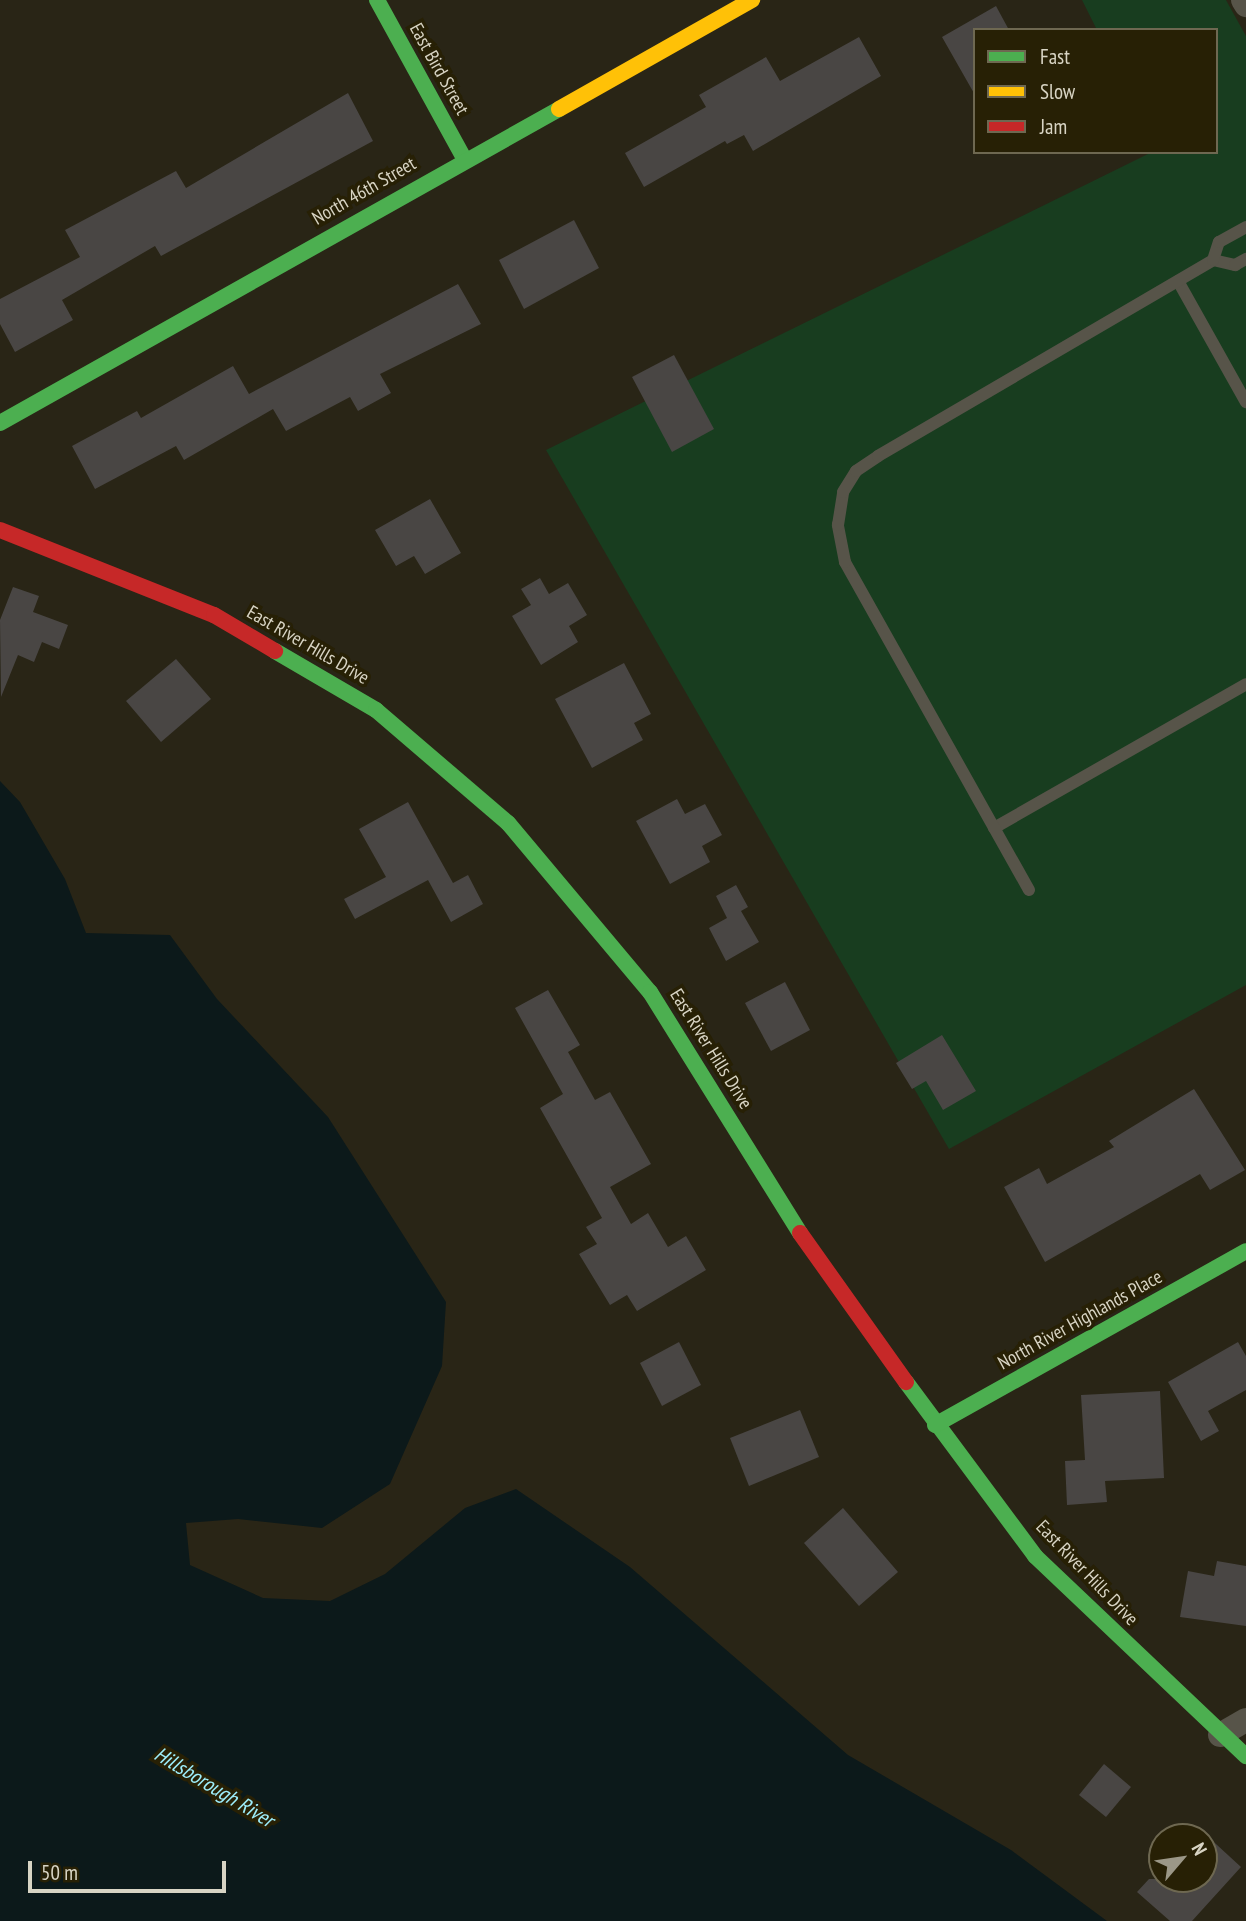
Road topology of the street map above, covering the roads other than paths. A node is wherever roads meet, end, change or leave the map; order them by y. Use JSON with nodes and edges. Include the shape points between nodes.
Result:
{"nodes":[{"id":1,"x":377,"y":0,"type":"edge"},
{"id":2,"x":752,"y":0,"type":"edge"},
{"id":3,"x":1243,"y":0,"type":"edge"},
{"id":4,"x":1246,"y":5,"type":"edge"},
{"id":5,"x":464,"y":158,"type":"junction"},
{"id":6,"x":1246,"y":227,"type":"edge"},
{"id":7,"x":1246,"y":259,"type":"edge"},
{"id":8,"x":1213,"y":260,"type":"junction"},
{"id":9,"x":1178,"y":281,"type":"junction"},
{"id":10,"x":1246,"y":402,"type":"edge"},
{"id":11,"x":0,"y":423,"type":"edge"},
{"id":12,"x":0,"y":530,"type":"edge"},
{"id":13,"x":1246,"y":684,"type":"edge"},
{"id":14,"x":994,"y":828,"type":"junction"},
{"id":15,"x":1028,"y":890,"type":"dead end"},
{"id":16,"x":1246,"y":1251,"type":"edge"},
{"id":17,"x":934,"y":1425,"type":"junction"},
{"id":18,"x":1246,"y":1720,"type":"edge"},
{"id":19,"x":1220,"y":1735,"type":"junction"},
{"id":20,"x":1246,"y":1756,"type":"edge"}],
"edges":[{"from":1,"to":5,"type":"street","name":"East Bird Street"},
{"from":2,"to":5,"type":"street","name":"North 46th Street"},
{"from":3,"to":4,"type":"street"},
{"from":5,"to":11,"type":"street","name":"North 46th Street"},
{"from":6,"to":8,"type":"lane","via":[[1219,242]]},
{"from":7,"to":8,"type":"lane","via":[[1235,265]]},
{"from":8,"to":9,"type":"lane"},
{"from":9,"to":10,"type":"lane"},
{"from":9,"to":14,"type":"lane","via":[[878,456],[856,471],[843,492],[838,525],[845,562]]},
{"from":12,"to":17,"type":"street","name":"East River Hills Drive","via":[[214,615],[376,710],[508,823],[650,992],[832,1283]]},
{"from":13,"to":14,"type":"lane"},
{"from":14,"to":15,"type":"lane"},
{"from":16,"to":17,"type":"street","name":"North River Highlands Place"},
{"from":17,"to":19,"type":"street","name":"East River Hills Drive","via":[[1035,1556]]},
{"from":18,"to":19,"type":"street"},
{"from":19,"to":20,"type":"street","name":"East River Hills Drive"}]}
